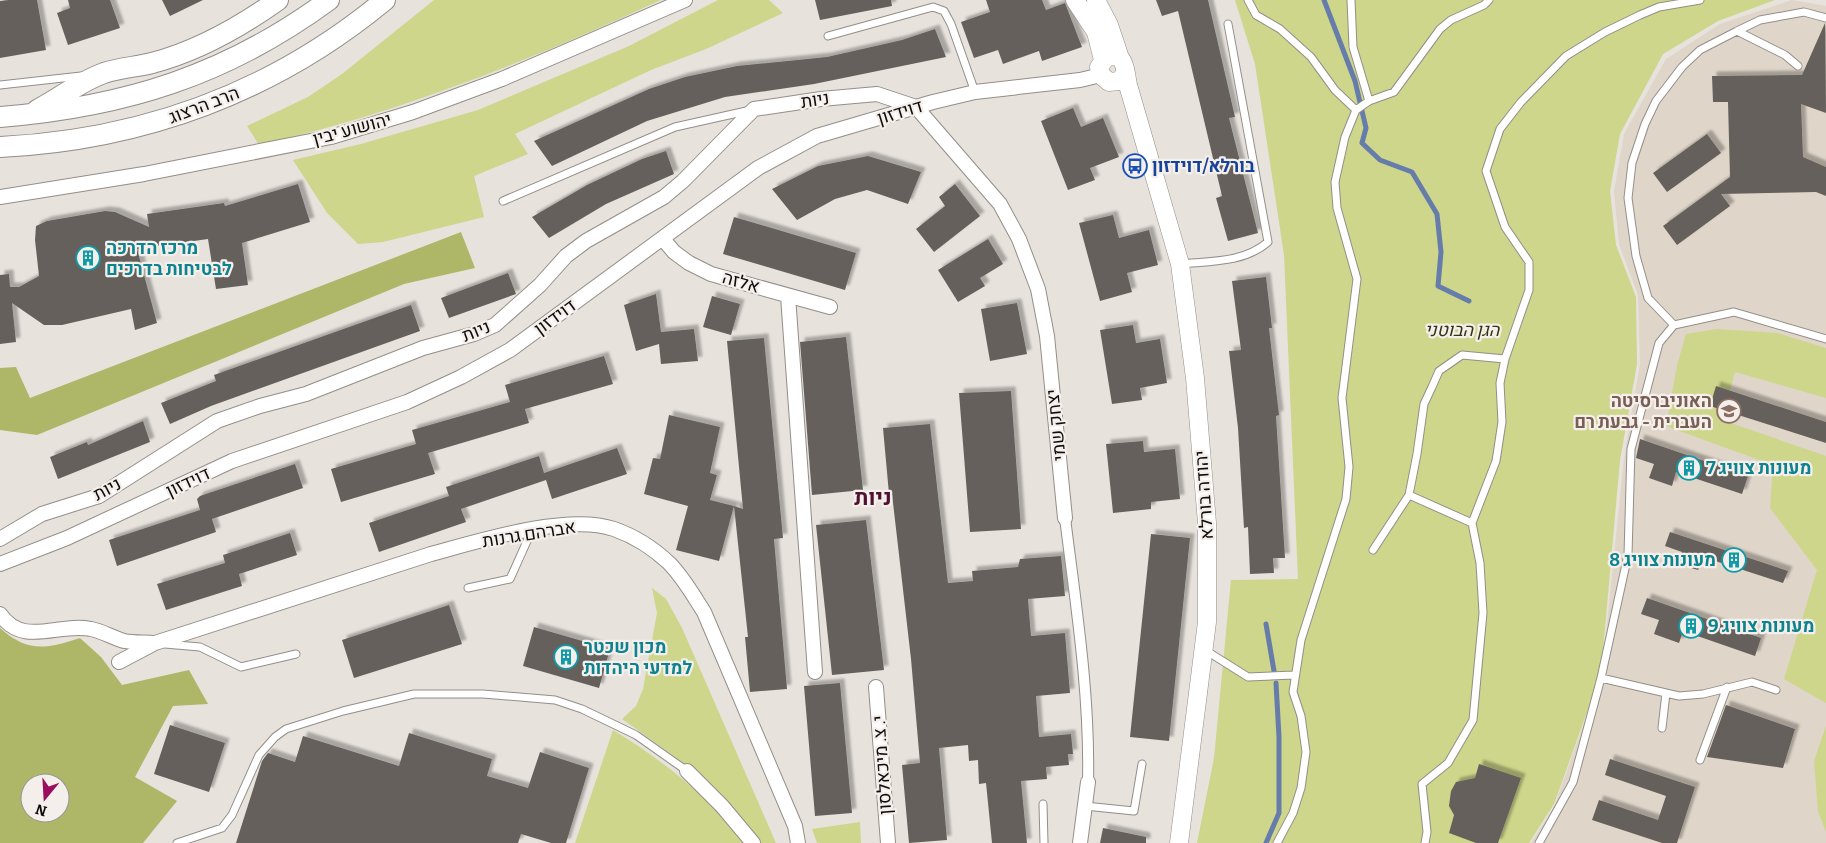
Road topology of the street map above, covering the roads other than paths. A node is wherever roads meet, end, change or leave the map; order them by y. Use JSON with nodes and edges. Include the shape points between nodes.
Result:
{"nodes":[{"id":1,"x":278,"y":0,"type":"edge"},
{"id":2,"x":329,"y":0,"type":"edge"},
{"id":3,"x":385,"y":0,"type":"edge"},
{"id":4,"x":685,"y":0,"type":"edge"},
{"id":5,"x":1075,"y":0,"type":"edge"},
{"id":6,"x":1096,"y":0,"type":"edge"},
{"id":7,"x":1248,"y":0,"type":"edge"},
{"id":8,"x":1351,"y":0,"type":"edge"},
{"id":9,"x":1489,"y":0,"type":"edge"},
{"id":10,"x":1700,"y":0,"type":"edge"},
{"id":11,"x":1826,"y":18,"type":"edge"},
{"id":12,"x":1228,"y":24,"type":"dead end"},
{"id":13,"x":1737,"y":31,"type":"junction"},
{"id":14,"x":828,"y":36,"type":"dead end"},
{"id":15,"x":1798,"y":66,"type":"dead end"},
{"id":16,"x":1111,"y":70,"type":"junction"},
{"id":17,"x":106,"y":72,"type":"junction"},
{"id":18,"x":0,"y":85,"type":"edge"},
{"id":19,"x":975,"y":92,"type":"junction"},
{"id":20,"x":1369,"y":101,"type":"junction"},
{"id":21,"x":916,"y":107,"type":"junction"},
{"id":22,"x":754,"y":109,"type":"junction"},
{"id":23,"x":1356,"y":110,"type":"junction"},
{"id":24,"x":28,"y":115,"type":"junction"},
{"id":25,"x":0,"y":117,"type":"edge"},
{"id":26,"x":0,"y":147,"type":"edge"},
{"id":27,"x":0,"y":197,"type":"edge"},
{"id":28,"x":503,"y":201,"type":"dead end"},
{"id":29,"x":663,"y":239,"type":"junction"},
{"id":30,"x":1180,"y":264,"type":"junction"},
{"id":31,"x":788,"y":296,"type":"junction"},
{"id":32,"x":830,"y":308,"type":"dead end"},
{"id":33,"x":1674,"y":325,"type":"junction"},
{"id":34,"x":1826,"y":339,"type":"edge"},
{"id":35,"x":1505,"y":359,"type":"junction"},
{"id":36,"x":1408,"y":495,"type":"junction"},
{"id":37,"x":1065,"y":518,"type":"joint"},
{"id":38,"x":1472,"y":524,"type":"junction"},
{"id":39,"x":532,"y":530,"type":"junction"},
{"id":40,"x":0,"y":539,"type":"edge"},
{"id":41,"x":1373,"y":550,"type":"dead end"},
{"id":42,"x":0,"y":564,"type":"edge"},
{"id":43,"x":468,"y":588,"type":"dead end"},
{"id":44,"x":0,"y":614,"type":"edge"},
{"id":45,"x":155,"y":643,"type":"junction"},
{"id":46,"x":1204,"y":650,"type":"junction"},
{"id":47,"x":296,"y":654,"type":"dead end"},
{"id":48,"x":119,"y":662,"type":"dead end"},
{"id":49,"x":814,"y":672,"type":"dead end"},
{"id":50,"x":1294,"y":675,"type":"junction"},
{"id":51,"x":1601,"y":678,"type":"junction"},
{"id":52,"x":876,"y":687,"type":"dead end"},
{"id":53,"x":1727,"y":687,"type":"junction"},
{"id":54,"x":1776,"y":690,"type":"dead end"},
{"id":55,"x":1666,"y":693,"type":"junction"},
{"id":56,"x":1662,"y":728,"type":"dead end"},
{"id":57,"x":1700,"y":760,"type":"dead end"},
{"id":58,"x":1142,"y":764,"type":"dead end"},
{"id":59,"x":687,"y":771,"type":"joint"},
{"id":60,"x":1088,"y":782,"type":"joint"},
{"id":61,"x":1043,"y":804,"type":"dead end"},
{"id":62,"x":1085,"y":806,"type":"junction"},
{"id":63,"x":177,"y":843,"type":"edge"},
{"id":64,"x":753,"y":843,"type":"edge"},
{"id":65,"x":799,"y":843,"type":"edge"},
{"id":66,"x":888,"y":843,"type":"edge"},
{"id":67,"x":1044,"y":843,"type":"edge"},
{"id":68,"x":1080,"y":843,"type":"edge"},
{"id":69,"x":1179,"y":843,"type":"edge"},
{"id":70,"x":1277,"y":843,"type":"edge"},
{"id":71,"x":1425,"y":843,"type":"edge"},
{"id":72,"x":1539,"y":843,"type":"edge"}],
"edges":[{"from":1,"to":17,"type":"main road","via":[[233,30],[192,50],[153,63]]},
{"from":2,"to":24,"type":"main road","name":"הרב הרצוג","via":[[258,46],[216,68],[158,90]]},
{"from":3,"to":26,"type":"main road","name":"הרב הרצוג","via":[[291,66],[219,100],[133,130],[84,139]]},
{"from":4,"to":27,"type":"street","name":"יהושוע יבין","via":[[502,79],[359,129],[144,174]]},
{"from":5,"to":16,"type":"street","name":"יהודה בורלא","via":[[1096,32]]},
{"from":6,"to":16,"type":"street","name":"יהודה בורלא","via":[[1109,25]]},
{"from":7,"to":23,"type":"lane","via":[[1256,15],[1280,29],[1311,57],[1334,90]]},
{"from":8,"to":20,"type":"lane","via":[[1353,47]]},
{"from":9,"to":20,"type":"lane","via":[[1451,20],[1440,30],[1394,92]]},
{"from":10,"to":35,"type":"lane","via":[[1659,7],[1605,32],[1566,56],[1520,102],[1500,129],[1486,170],[1505,227],[1529,262],[1529,290]]},
{"from":11,"to":13,"type":"lane","via":[[1804,12],[1760,20]]},
{"from":12,"to":30,"type":"lane","via":[[1268,242],[1256,252],[1232,259]]},
{"from":13,"to":15,"type":"lane","via":[[1785,55]]},
{"from":13,"to":33,"type":"lane","via":[[1700,50],[1682,67],[1656,101],[1632,163],[1628,198],[1636,256],[1648,298]]},
{"from":14,"to":19,"type":"lane","via":[[933,7],[944,10]]},
{"from":16,"to":19,"type":"street","name":"דוידזון","via":[[1080,80]]},
{"from":16,"to":30,"type":"street","name":"יהודה בורלא","via":[[1148,151]]},
{"from":17,"to":18,"type":"lane"},
{"from":17,"to":24,"type":"main road","via":[[84,81]]},
{"from":19,"to":21,"type":"street","name":"דוידזון"},
{"from":20,"to":23,"type":"lane"},
{"from":21,"to":22,"type":"street","name":"ניות","via":[[877,94]]},
{"from":21,"to":29,"type":"street","name":"דוידזון","via":[[817,136],[758,168]]},
{"from":21,"to":37,"type":"street","name":"יצחק שמי","via":[[1000,204],[1019,239],[1038,289],[1047,336]]},
{"from":22,"to":28,"type":"lane","via":[[675,127]]},
{"from":22,"to":40,"type":"street","name":"ניות","via":[[664,197],[586,241],[566,256],[540,285],[495,325],[423,348],[306,394],[217,421],[99,496],[42,514]]},
{"from":23,"to":50,"type":"lane","via":[[1344,137],[1335,182],[1337,208],[1357,279],[1342,398],[1349,467],[1346,499],[1305,624]]},
{"from":24,"to":25,"type":"main road","name":"הרב הרצוג"},
{"from":29,"to":31,"type":"street","name":"אלזה","via":[[689,263],[711,274]]},
{"from":29,"to":42,"type":"street","name":"דוידזון","via":[[510,350],[461,377],[407,402],[232,461],[67,538]]},
{"from":30,"to":46,"type":"street","name":"יהודה בורלא","via":[[1195,378],[1207,523]]},
{"from":31,"to":32,"type":"street","name":"אלזה"},
{"from":31,"to":49,"type":"street"},
{"from":33,"to":34,"type":"lane","via":[[1734,312]]},
{"from":33,"to":51,"type":"lane","via":[[1659,343],[1631,449],[1628,555]]},
{"from":35,"to":36,"type":"lane","via":[[1462,355],[1439,371],[1424,404]]},
{"from":35,"to":38,"type":"lane","via":[[1500,383],[1502,422],[1496,461]]},
{"from":36,"to":38,"type":"lane"},
{"from":36,"to":41,"type":"lane"},
{"from":37,"to":60,"type":"street","name":"יצחק שמי","via":[[1085,682]]},
{"from":38,"to":71,"type":"lane","via":[[1480,563],[1483,613],[1474,720],[1448,763],[1422,784],[1427,832]]},
{"from":39,"to":43,"type":"lane","via":[[510,579]]},
{"from":39,"to":45,"type":"street","name":"אברהם גרנות","via":[[431,554]]},
{"from":39,"to":65,"type":"street","name":"אברהם גרנות","via":[[588,524],[613,529],[652,549],[669,563],[704,612],[795,826]]},
{"from":44,"to":45,"type":"street","via":[[11,626],[35,633],[75,627],[124,641]]},
{"from":45,"to":47,"type":"lane","via":[[200,648],[241,667]]},
{"from":45,"to":48,"type":"street","name":"אברהם גרנות"},
{"from":46,"to":50,"type":"lane","via":[[1248,677]]},
{"from":46,"to":69,"type":"street","name":"יהודה בורלא"},
{"from":50,"to":70,"type":"lane","via":[[1293,692],[1302,716],[1306,752],[1302,788]]},
{"from":51,"to":55,"type":"lane"},
{"from":51,"to":72,"type":"lane","via":[[1573,782]]},
{"from":52,"to":66,"type":"street","name":"י. צ. מיכאלסון"},
{"from":53,"to":54,"type":"lane","via":[[1752,682]]},
{"from":53,"to":55,"type":"lane","via":[[1703,694],[1679,696]]},
{"from":53,"to":57,"type":"lane"},
{"from":55,"to":56,"type":"lane"},
{"from":58,"to":62,"type":"lane","via":[[1134,810]]},
{"from":59,"to":63,"type":"lane","via":[[636,736],[582,709],[554,700],[483,694],[414,694],[286,729],[259,755],[232,816],[222,828]]},
{"from":59,"to":64,"type":"street"},
{"from":60,"to":62,"type":"street"},
{"from":61,"to":67,"type":"lane"},
{"from":62,"to":68,"type":"street"}]}
